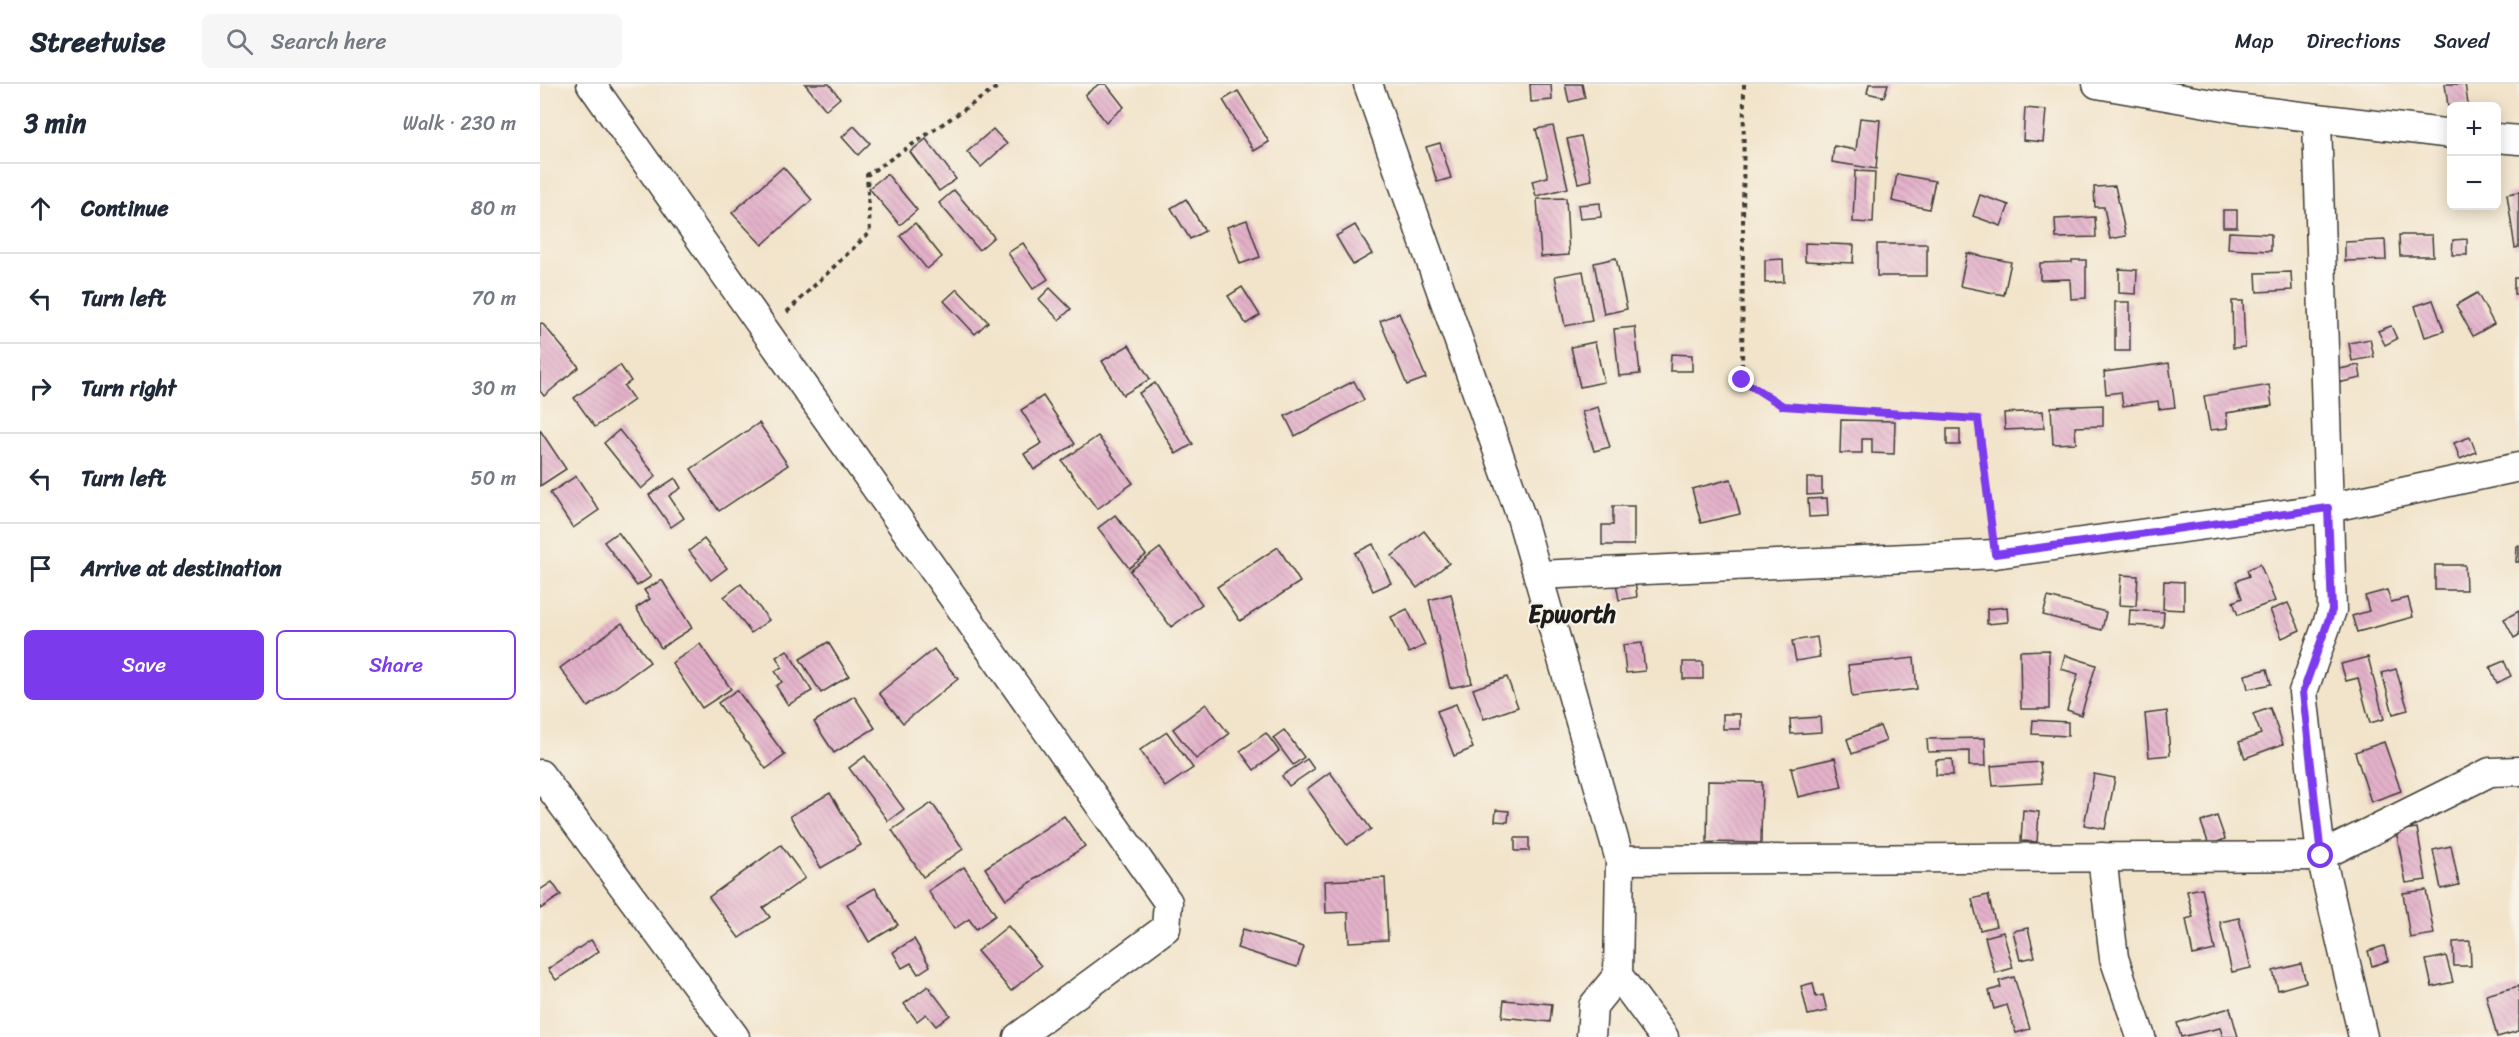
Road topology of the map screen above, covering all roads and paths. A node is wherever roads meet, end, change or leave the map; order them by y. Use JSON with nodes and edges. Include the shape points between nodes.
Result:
{"nodes":[{"id":1,"x":591,"y":84,"type":"edge"},
{"id":2,"x":1002,"y":84,"type":"edge"},
{"id":3,"x":1368,"y":84,"type":"edge"},
{"id":4,"x":1744,"y":84,"type":"edge"},
{"id":5,"x":2097,"y":84,"type":"edge"},
{"id":6,"x":2317,"y":120,"type":"junction"},
{"id":7,"x":2447,"y":134,"type":"edge"},
{"id":8,"x":2501,"y":138,"type":"edge"},
{"id":9,"x":2519,"y":140,"type":"edge"},
{"id":10,"x":766,"y":332,"type":"junction"},
{"id":11,"x":2519,"y":467,"type":"edge"},
{"id":12,"x":2328,"y":508,"type":"junction"},
{"id":13,"x":1995,"y":554,"type":"junction"},
{"id":14,"x":1538,"y":575,"type":"junction"},
{"id":15,"x":2519,"y":771,"type":"edge"},
{"id":16,"x":540,"y":774,"type":"edge"},
{"id":17,"x":2321,"y":856,"type":"junction"},
{"id":18,"x":2102,"y":857,"type":"junction"},
{"id":19,"x":1620,"y":860,"type":"junction"},
{"id":20,"x":1618,"y":975,"type":"junction"},
{"id":21,"x":735,"y":1037,"type":"edge"},
{"id":22,"x":1018,"y":1037,"type":"edge"},
{"id":23,"x":1591,"y":1037,"type":"edge"},
{"id":24,"x":1664,"y":1037,"type":"edge"},
{"id":25,"x":2141,"y":1037,"type":"edge"},
{"id":26,"x":2363,"y":1037,"type":"edge"}],
"edges":[{"from":1,"to":10,"type":"street"},
{"from":2,"to":10,"type":"path","via":[[867,175],[870,232]]},
{"from":3,"to":14,"type":"street"},
{"from":4,"to":13,"type":"path","via":[[1742,380],[1783,406],[1978,419]]},
{"from":5,"to":6,"type":"street"},
{"from":6,"to":7,"type":"street"},
{"from":6,"to":12,"type":"street"},
{"from":8,"to":9,"type":"street"},
{"from":10,"to":22,"type":"street","via":[[1168,902],[1166,928]]},
{"from":11,"to":12,"type":"street"},
{"from":12,"to":13,"type":"street"},
{"from":12,"to":17,"type":"street","via":[[2332,610],[2303,692]]},
{"from":13,"to":14,"type":"street"},
{"from":14,"to":19,"type":"street"},
{"from":15,"to":17,"type":"street","via":[[2490,772]]},
{"from":16,"to":21,"type":"street"},
{"from":17,"to":18,"type":"street"},
{"from":17,"to":26,"type":"street"},
{"from":18,"to":19,"type":"street"},
{"from":18,"to":25,"type":"street","via":[[2114,958]]},
{"from":19,"to":20,"type":"street"},
{"from":20,"to":23,"type":"street","via":[[1593,1006]]},
{"from":20,"to":24,"type":"street"}]}
